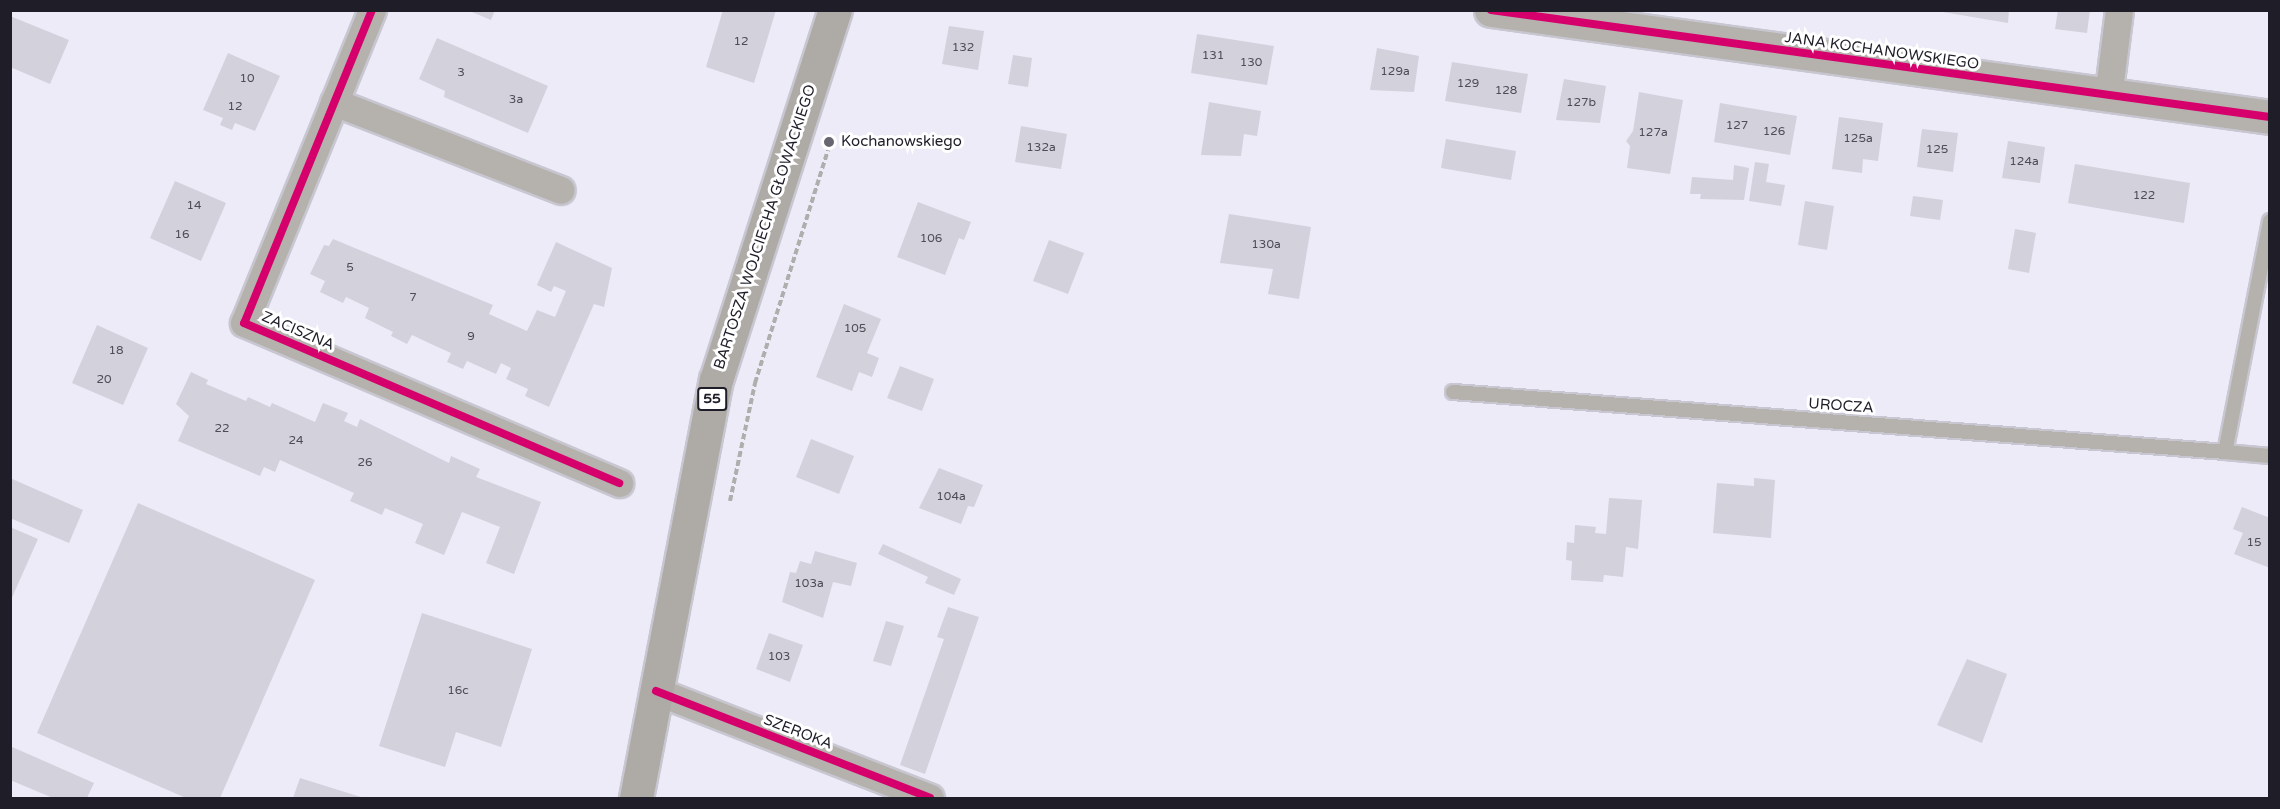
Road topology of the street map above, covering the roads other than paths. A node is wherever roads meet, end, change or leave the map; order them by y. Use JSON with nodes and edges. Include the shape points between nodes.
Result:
{"nodes":[{"id":1,"x":372,"y":10,"type":"edge"},
{"id":2,"x":835,"y":10,"type":"edge"},
{"id":3,"x":1491,"y":10,"type":"edge"},
{"id":4,"x":2119,"y":10,"type":"edge"},
{"id":5,"x":2108,"y":97,"type":"junction"},
{"id":6,"x":334,"y":102,"type":"junction"},
{"id":7,"x":2270,"y":117,"type":"edge"},
{"id":8,"x":561,"y":190,"type":"dead end"},
{"id":9,"x":2270,"y":221,"type":"edge"},
{"id":10,"x":1454,"y":392,"type":"dead end"},
{"id":11,"x":2225,"y":452,"type":"junction"},
{"id":12,"x":2270,"y":456,"type":"edge"},
{"id":13,"x":619,"y":483,"type":"dead end"},
{"id":14,"x":656,"y":691,"type":"junction"},
{"id":15,"x":636,"y":798,"type":"edge"},
{"id":16,"x":930,"y":798,"type":"edge"}],
"edges":[{"from":1,"to":6,"type":"street","name":"ZACISZNA"},
{"from":2,"to":14,"type":"main road","name":"BARTOSZA WOJCIECHA GŁOWACKIEGO","number":"55","via":[[716,380]]},
{"from":3,"to":5,"type":"street","name":"JANA KOCHANOWSKIEGO"},
{"from":4,"to":5,"type":"street"},
{"from":5,"to":7,"type":"street","name":"JANA KOCHANOWSKIEGO"},
{"from":6,"to":8,"type":"street"},
{"from":6,"to":13,"type":"street","name":"ZACISZNA","via":[[244,323]]},
{"from":9,"to":11,"type":"lane"},
{"from":10,"to":11,"type":"lane","name":"UROCZA"},
{"from":11,"to":12,"type":"lane","name":"UROCZA"},
{"from":14,"to":15,"type":"main road","name":"BARTOSZA WOJCIECHA GŁOWACKIEGO","number":"55"},
{"from":14,"to":16,"type":"street","name":"SZEROKA"}]}
